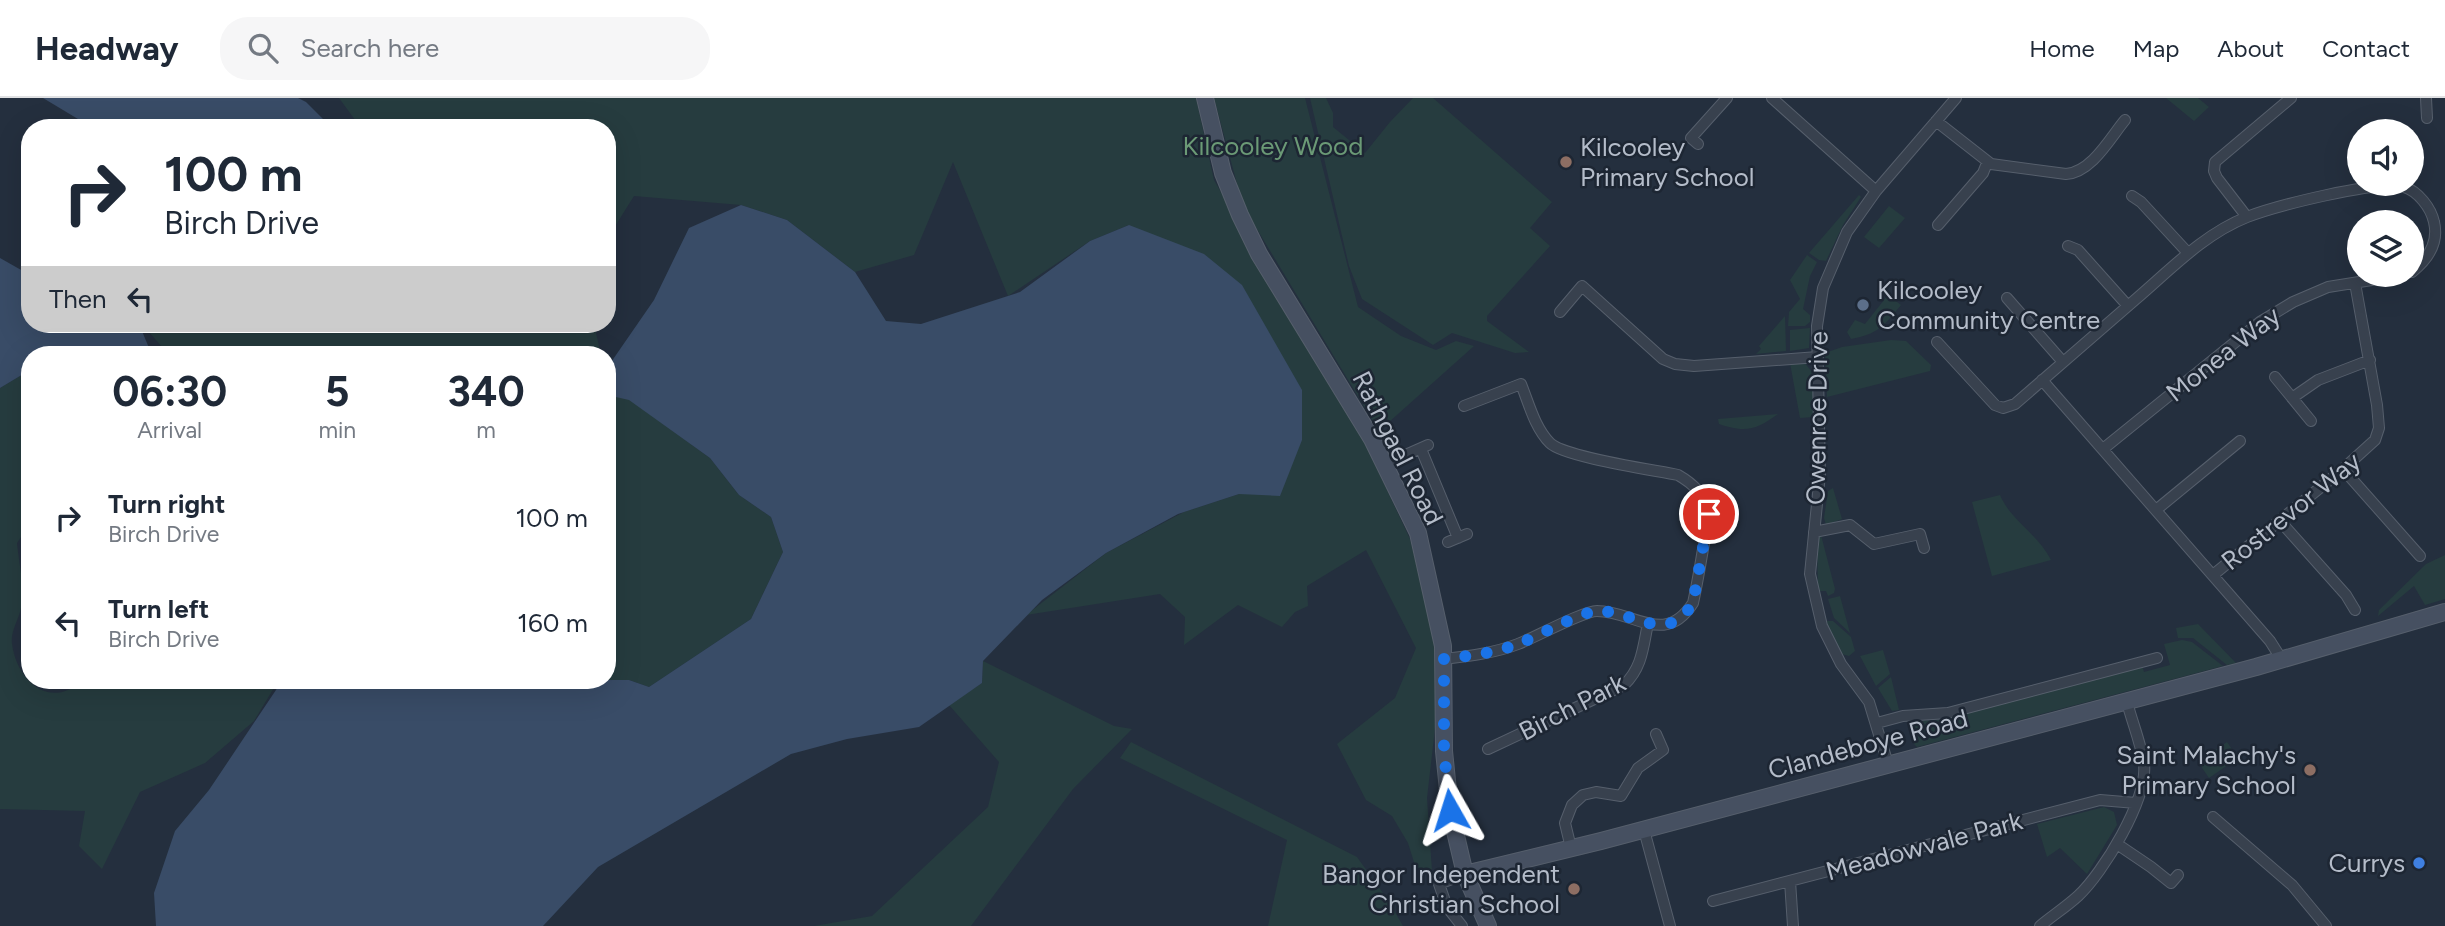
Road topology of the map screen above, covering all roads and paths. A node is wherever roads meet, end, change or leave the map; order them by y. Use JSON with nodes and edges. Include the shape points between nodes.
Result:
{"nodes":[{"id":1,"x":1205,"y":98,"type":"edge"},
{"id":2,"x":1727,"y":98,"type":"edge"},
{"id":3,"x":1772,"y":98,"type":"edge"},
{"id":4,"x":1956,"y":98,"type":"edge"},
{"id":5,"x":2291,"y":98,"type":"edge"},
{"id":6,"x":2426,"y":98,"type":"edge"},
{"id":7,"x":2427,"y":118,"type":"dead end"},
{"id":8,"x":2125,"y":120,"type":"dead end"},
{"id":9,"x":1936,"y":121,"type":"junction"},
{"id":10,"x":1698,"y":144,"type":"dead end"},
{"id":11,"x":1987,"y":163,"type":"junction"},
{"id":12,"x":1876,"y":191,"type":"junction"},
{"id":13,"x":2132,"y":196,"type":"dead end"},
{"id":14,"x":2247,"y":217,"type":"junction"},
{"id":15,"x":1938,"y":225,"type":"dead end"},
{"id":16,"x":2068,"y":246,"type":"dead end"},
{"id":17,"x":2188,"y":253,"type":"junction"},
{"id":18,"x":2424,"y":262,"type":"edge"},
{"id":19,"x":2347,"y":284,"type":"edge"},
{"id":20,"x":2356,"y":287,"type":"edge"},
{"id":21,"x":2007,"y":298,"type":"dead end"},
{"id":22,"x":2128,"y":306,"type":"junction"},
{"id":23,"x":1560,"y":312,"type":"dead end"},
{"id":24,"x":1937,"y":342,"type":"dead end"},
{"id":25,"x":1818,"y":357,"type":"junction"},
{"id":26,"x":2370,"y":360,"type":"junction"},
{"id":27,"x":2063,"y":362,"type":"junction"},
{"id":28,"x":2275,"y":377,"type":"dead end"},
{"id":29,"x":2042,"y":380,"type":"junction"},
{"id":30,"x":2292,"y":398,"type":"junction"},
{"id":31,"x":1464,"y":406,"type":"dead end"},
{"id":32,"x":2311,"y":421,"type":"dead end"},
{"id":33,"x":2240,"y":441,"type":"dead end"},
{"id":34,"x":2103,"y":449,"type":"junction"},
{"id":35,"x":1385,"y":464,"type":"junction"},
{"id":36,"x":2343,"y":469,"type":"junction"},
{"id":37,"x":2156,"y":510,"type":"junction"},
{"id":38,"x":2280,"y":521,"type":"junction"},
{"id":39,"x":1814,"y":532,"type":"junction"},
{"id":40,"x":1457,"y":538,"type":"dead end"},
{"id":41,"x":1924,"y":548,"type":"dead end"},
{"id":42,"x":2420,"y":556,"type":"dead end"},
{"id":43,"x":2213,"y":575,"type":"junction"},
{"id":44,"x":2355,"y":610,"type":"dead end"},
{"id":45,"x":2445,"y":612,"type":"edge"},
{"id":46,"x":1648,"y":623,"type":"junction"},
{"id":47,"x":2157,"y":658,"type":"dead end"},
{"id":48,"x":1444,"y":659,"type":"junction"},
{"id":49,"x":2282,"y":660,"type":"junction"},
{"id":50,"x":2127,"y":702,"type":"junction"},
{"id":51,"x":1877,"y":723,"type":"junction"},
{"id":52,"x":1656,"y":734,"type":"dead end"},
{"id":53,"x":1488,"y":749,"type":"dead end"},
{"id":54,"x":1888,"y":764,"type":"junction"},
{"id":55,"x":2136,"y":803,"type":"junction"},
{"id":56,"x":2213,"y":817,"type":"dead end"},
{"id":57,"x":1644,"y":830,"type":"junction"},
{"id":58,"x":2117,"y":844,"type":"junction"},
{"id":59,"x":1571,"y":848,"type":"junction"},
{"id":60,"x":1465,"y":874,"type":"junction"},
{"id":61,"x":2178,"y":875,"type":"dead end"},
{"id":62,"x":1790,"y":881,"type":"junction"},
{"id":63,"x":2301,"y":898,"type":"junction"},
{"id":64,"x":1713,"y":901,"type":"dead end"},
{"id":65,"x":2292,"y":906,"type":"dead end"},
{"id":66,"x":1462,"y":926,"type":"edge"},
{"id":67,"x":1488,"y":926,"type":"edge"},
{"id":68,"x":1670,"y":926,"type":"edge"},
{"id":69,"x":1793,"y":926,"type":"edge"},
{"id":70,"x":2040,"y":926,"type":"edge"},
{"id":71,"x":2326,"y":926,"type":"edge"}],
"edges":[{"from":1,"to":35,"type":"street","name":"Rathgael Road","via":[[1223,173],[1259,254]]},
{"from":2,"to":10,"type":"street","via":[[1691,138]]},
{"from":3,"to":12,"type":"street"},
{"from":4,"to":9,"type":"street","name":"Owenroe Drive"},
{"from":5,"to":14,"type":"street","via":[[2215,162],[2217,178]]},
{"from":6,"to":7,"type":"street"},
{"from":8,"to":11,"type":"street","via":[[2076,173]]},
{"from":9,"to":11,"type":"street"},
{"from":9,"to":12,"type":"street","name":"Owenroe Drive"},
{"from":11,"to":15,"type":"street"},
{"from":12,"to":25,"type":"street","name":"Owenroe Drive","via":[[1843,240],[1823,288]]},
{"from":13,"to":17,"type":"street"},
{"from":14,"to":17,"type":"street"},
{"from":14,"to":18,"type":"street","via":[[2323,196],[2384,185],[2405,187],[2431,212],[2433,247]]},
{"from":16,"to":22,"type":"street","via":[[2077,250]]},
{"from":17,"to":22,"type":"street"},
{"from":19,"to":34,"type":"street","name":"Monea Way","via":[[2292,302],[2260,322]]},
{"from":20,"to":26,"type":"street","name":"Rostrevor Way"},
{"from":21,"to":27,"type":"street"},
{"from":22,"to":27,"type":"street"},
{"from":23,"to":25,"type":"street","via":[[1582,286],[1675,365]]},
{"from":24,"to":29,"type":"street","via":[[1995,405],[2003,408],[2015,404]]},
{"from":25,"to":39,"type":"street","name":"Owenroe Drive","via":[[1821,474]]},
{"from":26,"to":30,"type":"street","via":[[2319,380]]},
{"from":26,"to":36,"type":"street","name":"Rostrevor Way","via":[[2379,428],[2369,448]]},
{"from":27,"to":29,"type":"street"},
{"from":28,"to":30,"type":"street"},
{"from":29,"to":34,"type":"street"},
{"from":30,"to":32,"type":"street"},
{"from":31,"to":46,"type":"street","via":[[1521,384],[1536,422],[1554,447],[1678,475],[1704,498],[1708,522],[1693,603],[1674,623]]},
{"from":33,"to":37,"type":"street"},
{"from":34,"to":37,"type":"street"},
{"from":35,"to":40,"type":"street","via":[[1424,447]]},
{"from":35,"to":48,"type":"street","name":"Rathgael Road","via":[[1418,533]]},
{"from":36,"to":38,"type":"street","name":"Rostrevor Way"},
{"from":36,"to":42,"type":"street"},
{"from":37,"to":43,"type":"street"},
{"from":38,"to":43,"type":"street","name":"Rostrevor Way"},
{"from":38,"to":44,"type":"street"},
{"from":39,"to":41,"type":"street","via":[[1850,525],[1874,544],[1920,534]]},
{"from":39,"to":51,"type":"street","name":"Owenroe Drive","via":[[1810,575],[1822,626]]},
{"from":43,"to":49,"type":"street"},
{"from":45,"to":49,"type":"street","name":"Clandeboye Road"},
{"from":46,"to":48,"type":"street","via":[[1597,611],[1514,646]]},
{"from":46,"to":53,"type":"street","name":"Birch Park","via":[[1640,665],[1623,685],[1501,750]]},
{"from":47,"to":51,"type":"street","via":[[1948,713]]},
{"from":48,"to":60,"type":"street","name":"Rathgael Road","via":[[1444,751]]},
{"from":49,"to":50,"type":"street","name":"Clandeboye Road"},
{"from":50,"to":54,"type":"street","name":"Clandeboye Road"},
{"from":50,"to":55,"type":"street","via":[[2144,766]]},
{"from":51,"to":54,"type":"street","name":"Owenroe Drive"},
{"from":52,"to":59,"type":"street","via":[[1664,750],[1638,768],[1621,796],[1583,795],[1559,822]]},
{"from":54,"to":57,"type":"street","name":"Clandeboye Road"},
{"from":55,"to":58,"type":"street"},
{"from":55,"to":62,"type":"street","name":"Meadowvale Park","via":[[2100,800]]},
{"from":56,"to":63,"type":"street"},
{"from":57,"to":59,"type":"street","name":"Clandeboye Road"},
{"from":57,"to":68,"type":"street"},
{"from":58,"to":61,"type":"street","via":[[2171,883]]},
{"from":58,"to":70,"type":"street","via":[[2078,895]]},
{"from":59,"to":60,"type":"street","name":"Clandeboye Road"},
{"from":60,"to":66,"type":"street","via":[[1439,884],[1447,907]]},
{"from":60,"to":67,"type":"street","name":"Rathgael Road"},
{"from":62,"to":64,"type":"street","name":"Meadowvale Park"},
{"from":62,"to":69,"type":"street"},
{"from":63,"to":65,"type":"street"},
{"from":63,"to":71,"type":"street"}]}
